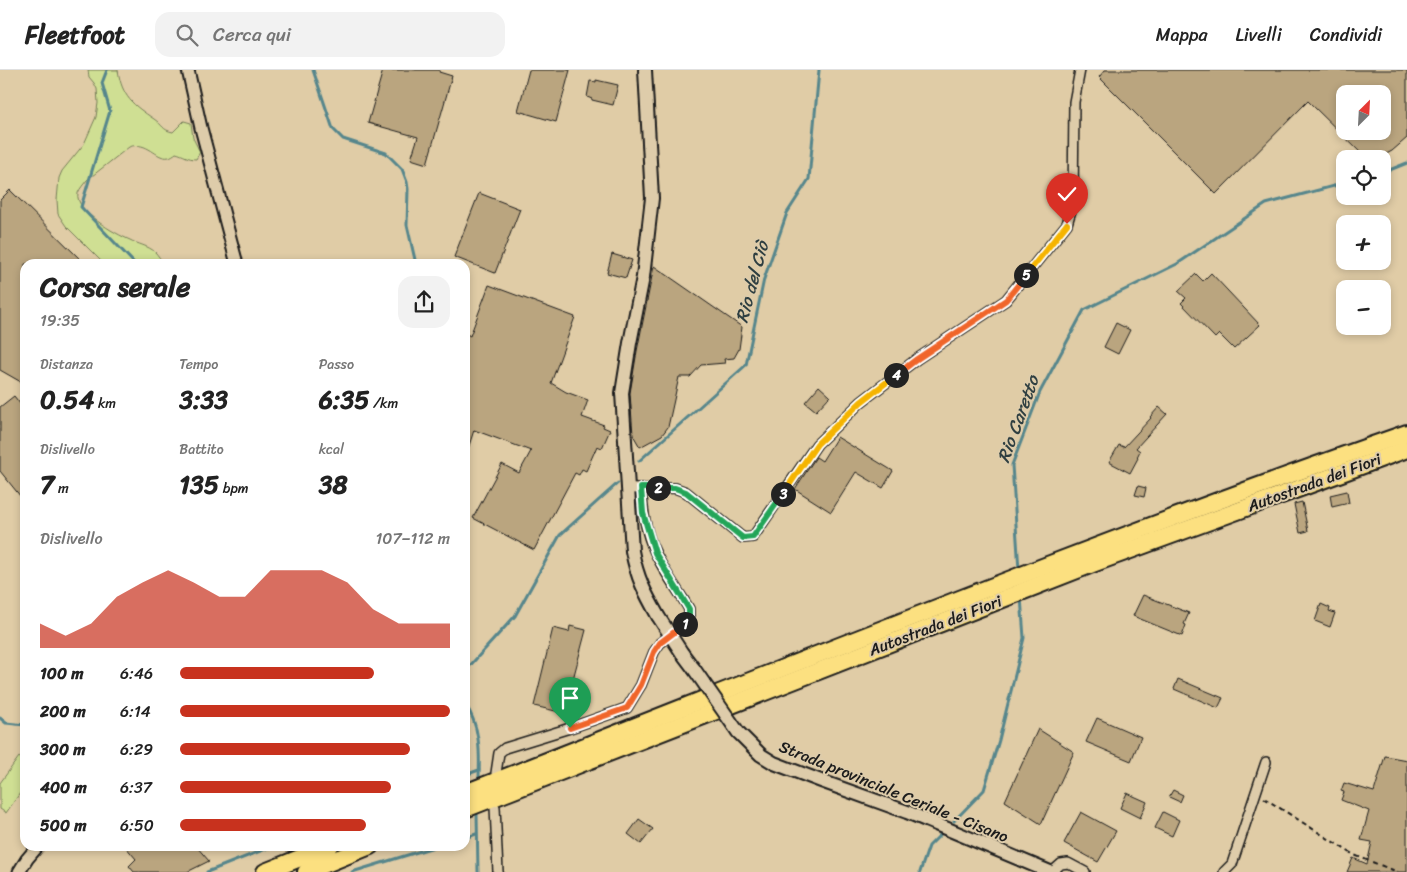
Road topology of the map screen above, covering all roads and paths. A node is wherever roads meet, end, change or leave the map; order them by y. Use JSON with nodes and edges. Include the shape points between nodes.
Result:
{"nodes":[{"id":1,"x":188,"y":70,"type":"edge"},
{"id":2,"x":645,"y":70,"type":"edge"},
{"id":3,"x":1080,"y":70,"type":"edge"},
{"id":4,"x":236,"y":259,"type":"edge"},
{"id":5,"x":1407,"y":433,"type":"edge"},
{"id":6,"x":1407,"y":449,"type":"edge"},
{"id":7,"x":641,"y":488,"type":"junction"},
{"id":8,"x":628,"y":489,"type":"junction"},
{"id":9,"x":1266,"y":762,"type":"dead end"},
{"id":10,"x":496,"y":773,"type":"dead end"},
{"id":11,"x":470,"y":791,"type":"edge"},
{"id":12,"x":1256,"y":792,"type":"junction"},
{"id":13,"x":470,"y":807,"type":"edge"},
{"id":14,"x":495,"y":807,"type":"dead end"},
{"id":15,"x":34,"y":851,"type":"edge"},
{"id":16,"x":318,"y":851,"type":"edge"},
{"id":17,"x":358,"y":851,"type":"edge"},
{"id":18,"x":19,"y":872,"type":"edge"},
{"id":19,"x":265,"y":872,"type":"edge"},
{"id":20,"x":306,"y":872,"type":"edge"},
{"id":21,"x":498,"y":872,"type":"edge"},
{"id":22,"x":1051,"y":872,"type":"edge"},
{"id":23,"x":1085,"y":872,"type":"edge"},
{"id":24,"x":1224,"y":872,"type":"edge"},
{"id":25,"x":1398,"y":872,"type":"edge"}],
"edges":[{"from":1,"to":4,"type":"street"},
{"from":2,"to":8,"type":"main road","name":"Strada provinciale Ceriale - Cisano","via":[[652,198],[643,277],[622,394]]},
{"from":3,"to":7,"type":"street","via":[[1074,102],[1073,204],[1067,224],[1006,300],[917,359],[861,402],[817,444],[753,537],[743,538],[686,492],[675,488]]},
{"from":5,"to":11,"type":"highway","name":"Autostrada dei Fiori","via":[[886,626]]},
{"from":6,"to":13,"type":"highway","name":"Autostrada dei Fiori","via":[[1095,563]]},
{"from":7,"to":8,"type":"street"},
{"from":7,"to":10,"type":"street","via":[[650,541],[689,609],[689,620],[660,643],[627,708],[505,748],[499,752]]},
{"from":8,"to":22,"type":"main road","name":"Strada provinciale Ceriale - Cisano","bridge":true,"via":[[632,551],[641,584],[682,653],[738,732],[761,755],[780,766],[906,812]]},
{"from":9,"to":12,"type":"street"},
{"from":12,"to":24,"type":"street","via":[[1232,864]]},
{"from":12,"to":25,"type":"path","via":[[1354,854]]},
{"from":14,"to":21,"type":"street"},
{"from":15,"to":18,"type":"street"},
{"from":16,"to":19,"type":"highway"},
{"from":17,"to":20,"type":"highway"},
{"from":22,"to":23,"type":"street","via":[[1068,863]]}]}
